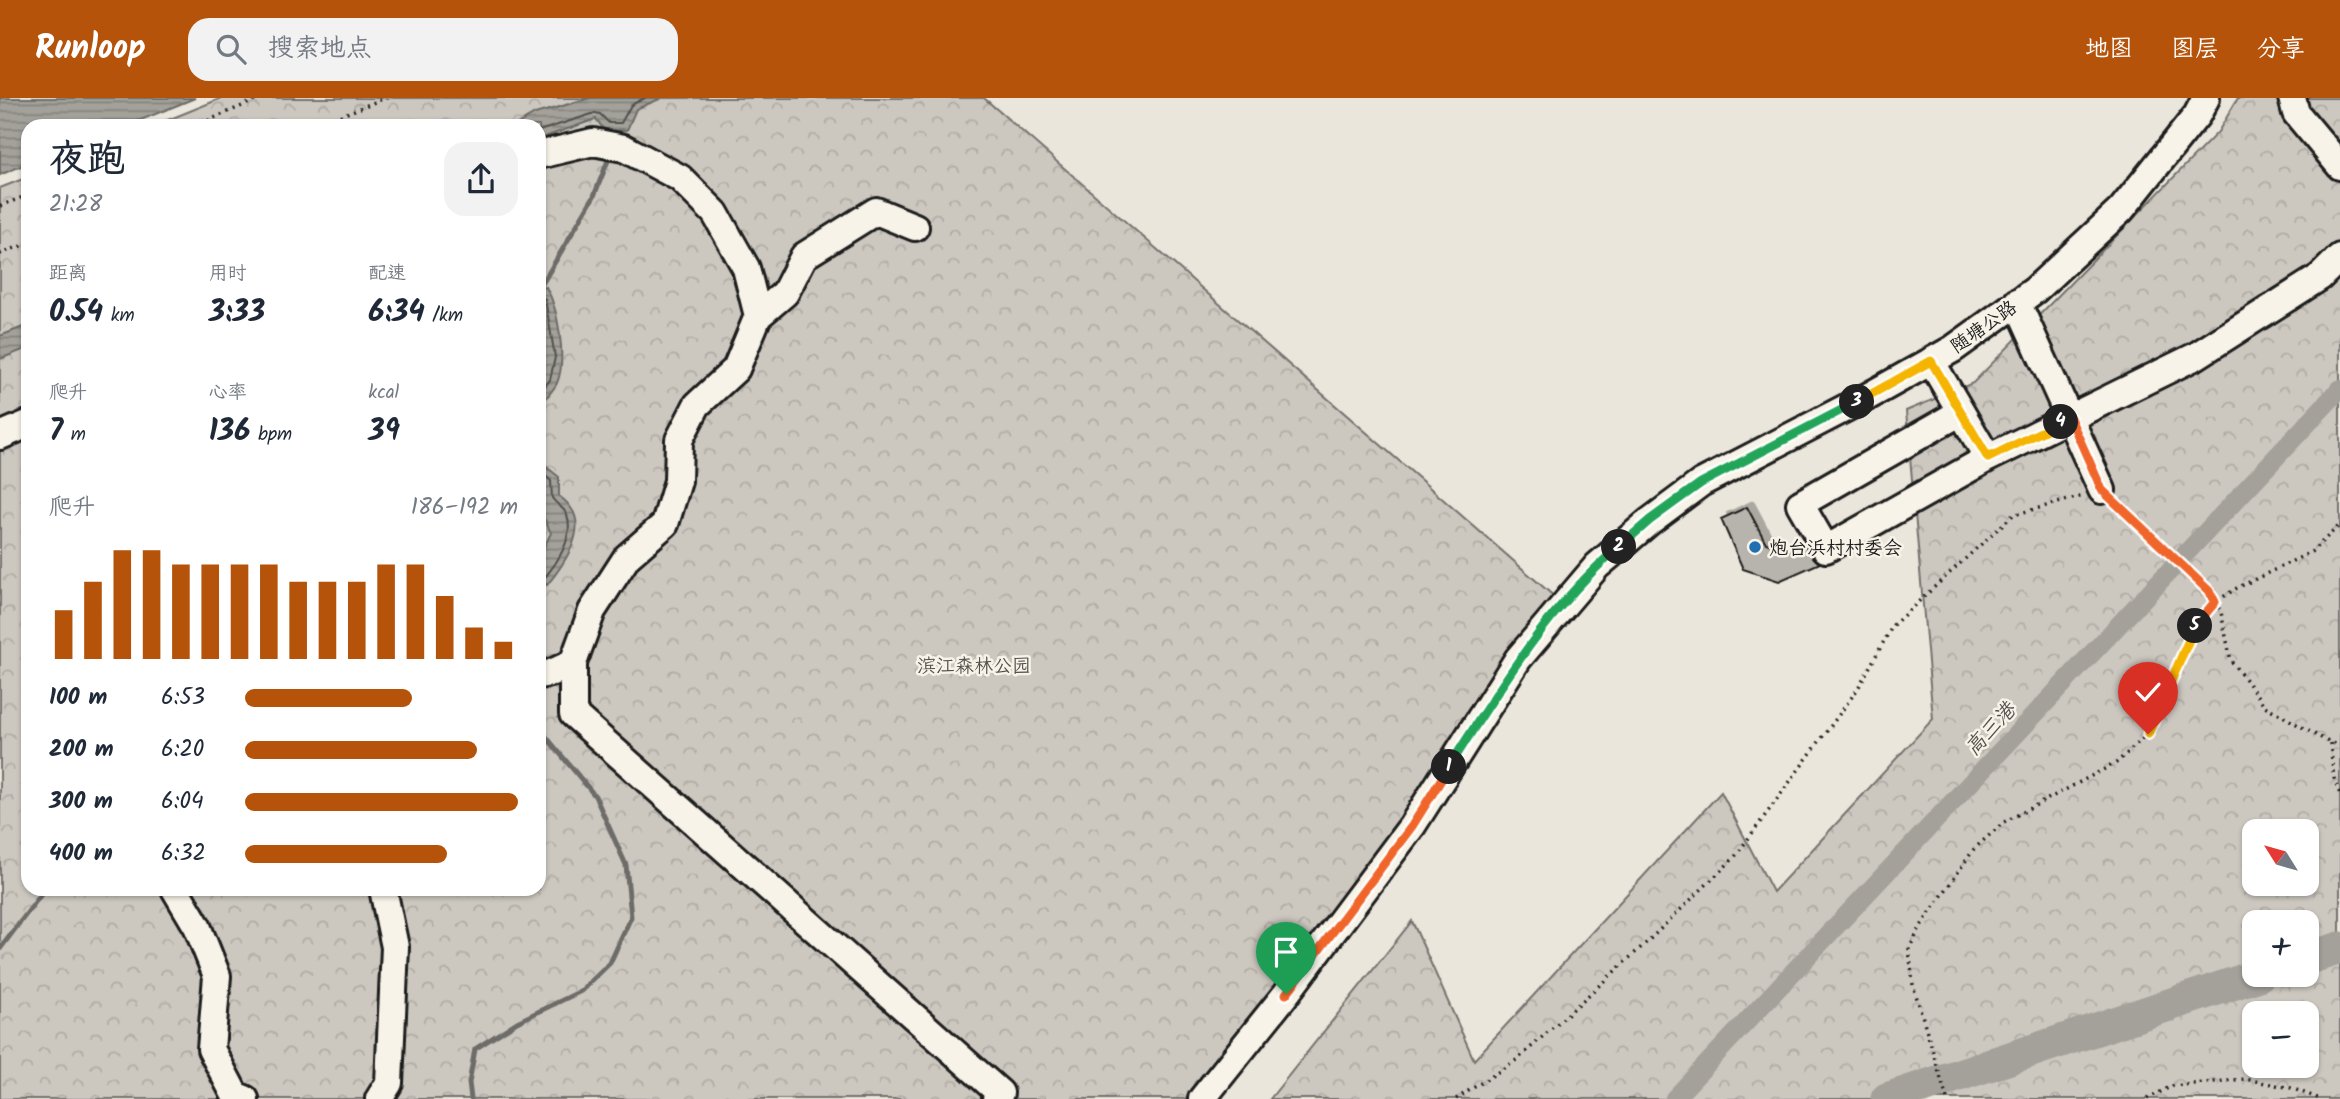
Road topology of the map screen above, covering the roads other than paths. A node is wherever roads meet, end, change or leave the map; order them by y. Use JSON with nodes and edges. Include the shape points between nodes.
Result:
{"nodes":[{"id":1,"x":2206,"y":98,"type":"edge"},
{"id":2,"x":2292,"y":98,"type":"edge"},
{"id":3,"x":546,"y":153,"type":"edge"},
{"id":4,"x":2340,"y":166,"type":"edge"},
{"id":5,"x":915,"y":227,"type":"dead end"},
{"id":6,"x":2340,"y":257,"type":"edge"},
{"id":7,"x":2017,"y":302,"type":"junction"},
{"id":8,"x":758,"y":316,"type":"junction"},
{"id":9,"x":1931,"y":361,"type":"junction"},
{"id":10,"x":1961,"y":412,"type":"junction"},
{"id":11,"x":2070,"y":418,"type":"junction"},
{"id":12,"x":21,"y":427,"type":"edge"},
{"id":13,"x":0,"y":436,"type":"edge"},
{"id":14,"x":1988,"y":458,"type":"junction"},
{"id":15,"x":2102,"y":490,"type":"road end"},
{"id":16,"x":573,"y":663,"type":"junction"},
{"id":17,"x":546,"y":674,"type":"edge"},
{"id":18,"x":179,"y":896,"type":"edge"},
{"id":19,"x":385,"y":896,"type":"edge"},
{"id":20,"x":245,"y":1099,"type":"edge"},
{"id":21,"x":379,"y":1099,"type":"edge"},
{"id":22,"x":996,"y":1099,"type":"edge"},
{"id":23,"x":1202,"y":1099,"type":"edge"}],
"edges":[{"from":1,"to":7,"type":"street","name":"随塘公路","via":[[2120,210]]},
{"from":2,"to":4,"type":"street","via":[[2296,113]]},
{"from":3,"to":8,"type":"street","via":[[593,142],[624,148],[680,178],[715,213],[746,268]]},
{"from":5,"to":8,"type":"street","via":[[876,211],[804,256],[785,293]]},
{"from":6,"to":11,"type":"street","via":[[2320,277],[2196,356]]},
{"from":7,"to":9,"type":"street","name":"随塘公路"},
{"from":7,"to":11,"type":"street"},
{"from":8,"to":16,"type":"street","via":[[736,369],[697,405],[680,440],[678,481],[665,524],[627,557],[592,611]]},
{"from":9,"to":10,"type":"street"},
{"from":9,"to":23,"type":"street","name":"随塘公路","via":[[1701,483],[1597,566],[1518,659],[1412,826]]},
{"from":10,"to":14,"type":"street"},
{"from":10,"to":14,"type":"street","via":[[1800,504],[1826,549]]},
{"from":11,"to":14,"type":"street"},
{"from":11,"to":15,"type":"street"},
{"from":12,"to":13,"type":"street"},
{"from":16,"to":17,"type":"street"},
{"from":16,"to":22,"type":"street","via":[[573,714],[1000,1093]]},
{"from":18,"to":20,"type":"street","via":[[217,976],[211,1049],[235,1095]]},
{"from":19,"to":21,"type":"street","via":[[396,947],[389,1083]]}]}
